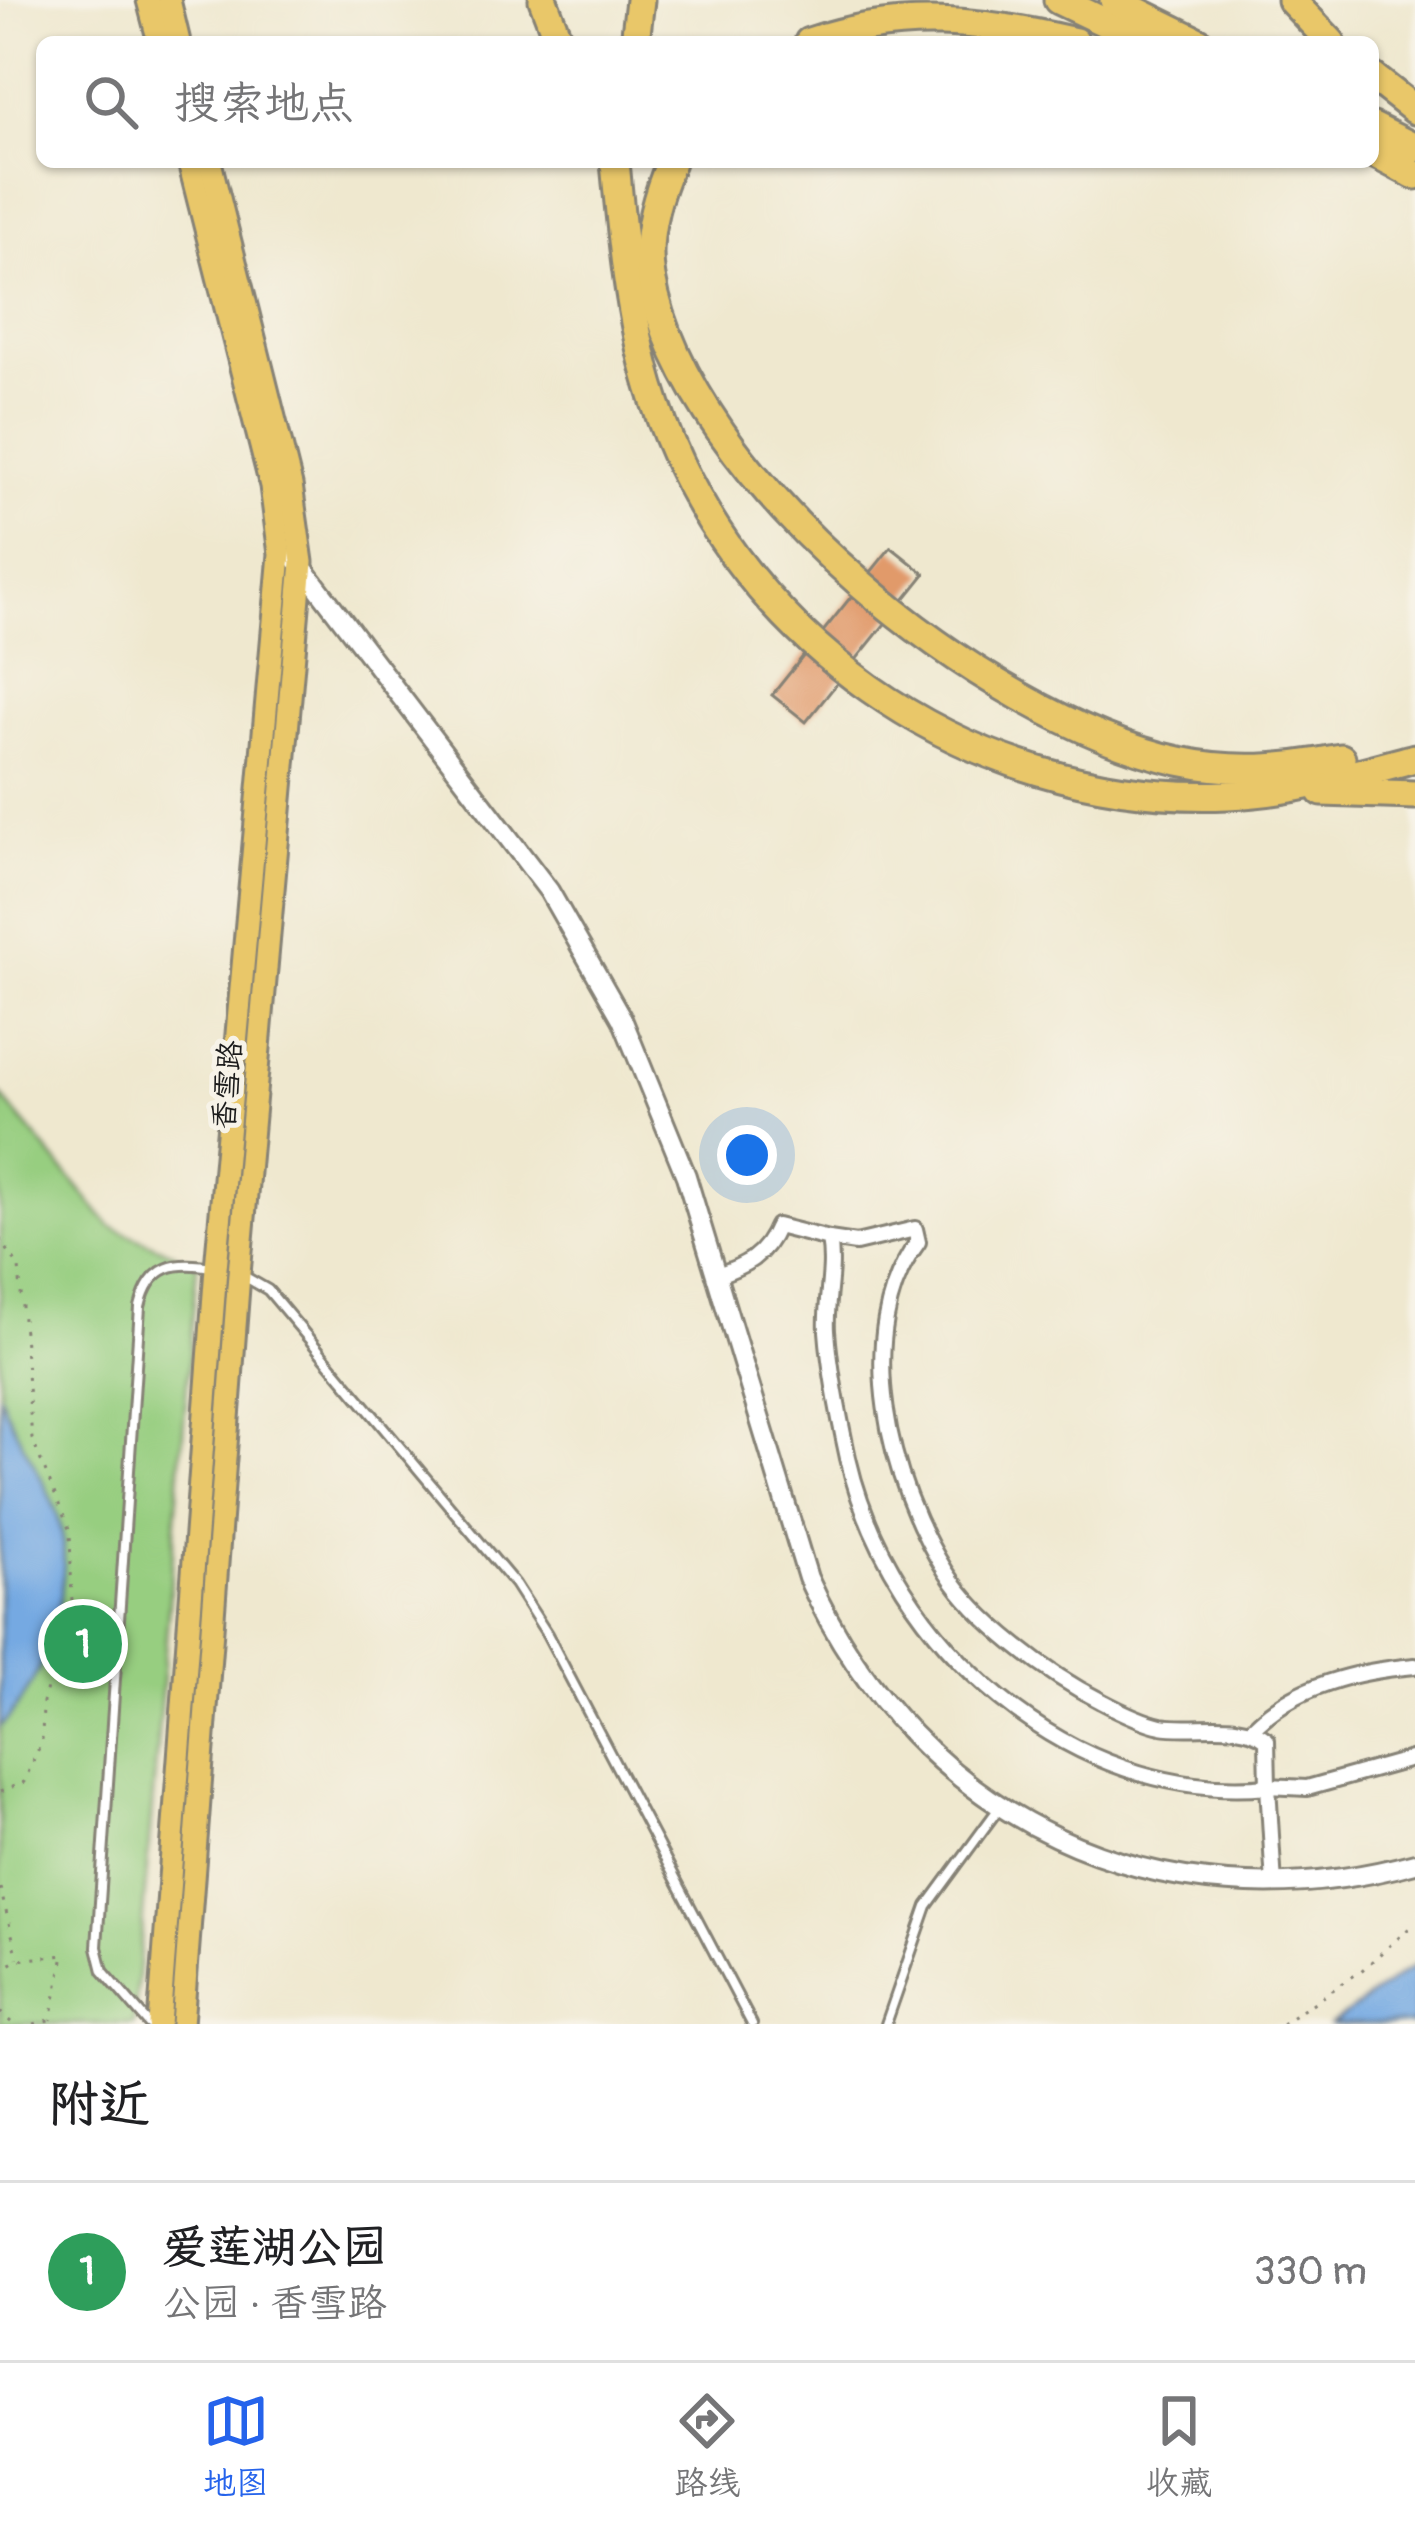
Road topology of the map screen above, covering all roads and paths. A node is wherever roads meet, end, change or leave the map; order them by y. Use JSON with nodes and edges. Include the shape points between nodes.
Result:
{"nodes":[{"id":1,"x":148,"y":0,"type":"edge"},
{"id":2,"x":169,"y":0,"type":"edge"},
{"id":3,"x":543,"y":0,"type":"edge"},
{"id":4,"x":623,"y":0,"type":"edge"},
{"id":5,"x":640,"y":0,"type":"edge"},
{"id":6,"x":1058,"y":0,"type":"edge"},
{"id":7,"x":1114,"y":0,"type":"edge"},
{"id":8,"x":1291,"y":0,"type":"edge"},
{"id":9,"x":157,"y":36,"type":"edge"},
{"id":10,"x":178,"y":36,"type":"edge"},
{"id":11,"x":557,"y":36,"type":"edge"},
{"id":12,"x":618,"y":36,"type":"edge"},
{"id":13,"x":635,"y":36,"type":"edge"},
{"id":14,"x":830,"y":36,"type":"edge"},
{"id":15,"x":1047,"y":36,"type":"edge"},
{"id":16,"x":1133,"y":36,"type":"edge"},
{"id":17,"x":1186,"y":36,"type":"edge"},
{"id":18,"x":1325,"y":36,"type":"edge"},
{"id":19,"x":1379,"y":82,"type":"edge"},
{"id":20,"x":1415,"y":110,"type":"edge"},
{"id":21,"x":1379,"y":131,"type":"edge"},
{"id":22,"x":1415,"y":148,"type":"edge"},
{"id":23,"x":1379,"y":156,"type":"edge"},
{"id":24,"x":191,"y":168,"type":"edge"},
{"id":25,"x":211,"y":168,"type":"edge"},
{"id":26,"x":597,"y":168,"type":"edge"},
{"id":27,"x":616,"y":168,"type":"edge"},
{"id":28,"x":633,"y":168,"type":"edge"},
{"id":29,"x":669,"y":168,"type":"edge"},
{"id":30,"x":1415,"y":175,"type":"edge"},
{"id":31,"x":640,"y":275,"type":"junction"},
{"id":32,"x":280,"y":554,"type":"junction"},
{"id":33,"x":302,"y":562,"type":"junction"},
{"id":34,"x":1415,"y":739,"type":"edge"},
{"id":35,"x":1415,"y":758,"type":"edge"},
{"id":36,"x":1270,"y":792,"type":"junction"},
{"id":37,"x":1415,"y":795,"type":"edge"},
{"id":38,"x":0,"y":1239,"type":"edge"},
{"id":39,"x":829,"y":1239,"type":"junction"},
{"id":40,"x":216,"y":1268,"type":"junction"},
{"id":41,"x":239,"y":1274,"type":"junction"},
{"id":42,"x":715,"y":1276,"type":"junction"},
{"id":43,"x":1415,"y":1666,"type":"edge"},
{"id":44,"x":1253,"y":1728,"type":"junction"},
{"id":45,"x":1415,"y":1758,"type":"edge"},
{"id":46,"x":1268,"y":1786,"type":"junction"},
{"id":47,"x":0,"y":1792,"type":"edge"},
{"id":48,"x":1000,"y":1807,"type":"junction"},
{"id":49,"x":1415,"y":1863,"type":"edge"},
{"id":50,"x":1274,"y":1886,"type":"junction"},
{"id":51,"x":0,"y":1888,"type":"edge"},
{"id":52,"x":1415,"y":1923,"type":"edge"},
{"id":53,"x":18,"y":1960,"type":"junction"},
{"id":54,"x":0,"y":1970,"type":"edge"},
{"id":55,"x":0,"y":2012,"type":"edge"},
{"id":56,"x":52,"y":2022,"type":"edge"},
{"id":57,"x":13,"y":2024,"type":"edge"},
{"id":58,"x":34,"y":2024,"type":"edge"},
{"id":59,"x":149,"y":2024,"type":"edge"},
{"id":60,"x":159,"y":2024,"type":"edge"},
{"id":61,"x":182,"y":2024,"type":"edge"},
{"id":62,"x":752,"y":2024,"type":"edge"},
{"id":63,"x":886,"y":2024,"type":"edge"},
{"id":64,"x":1282,"y":2024,"type":"edge"}],
"edges":[{"from":1,"to":9,"type":"main road"},
{"from":2,"to":10,"type":"main road"},
{"from":3,"to":11,"type":"highway"},
{"from":4,"to":12,"type":"highway"},
{"from":5,"to":13,"type":"highway"},
{"from":6,"to":16,"type":"highway"},
{"from":7,"to":17,"type":"highway"},
{"from":8,"to":18,"type":"highway"},
{"from":14,"to":15,"type":"highway","via":[[937,19]]},
{"from":19,"to":20,"type":"highway"},
{"from":21,"to":22,"type":"highway"},
{"from":23,"to":30,"type":"highway"},
{"from":24,"to":32,"type":"main road","name":"香雪路","via":[[271,486]]},
{"from":25,"to":33,"type":"main road","name":"香雪路"},
{"from":26,"to":31,"type":"highway"},
{"from":27,"to":31,"type":"highway"},
{"from":28,"to":31,"type":"highway"},
{"from":29,"to":31,"type":"highway"},
{"from":31,"to":34,"type":"highway","via":[[689,383],[747,467],[852,575],[977,668],[1118,742],[1199,765],[1270,770]]},
{"from":31,"to":36,"type":"highway","via":[[651,387],[693,490],[754,582],[832,662],[929,727],[1037,772],[1152,794]]},
{"from":32,"to":33,"type":"street"},
{"from":32,"to":40,"type":"main road","name":"香雪路"},
{"from":33,"to":41,"type":"main road","name":"香雪路"},
{"from":33,"to":42,"type":"street","via":[[575,933],[652,1088]]},
{"from":35,"to":36,"type":"highway"},
{"from":36,"to":37,"type":"highway"},
{"from":38,"to":47,"type":"path","via":[[20,1267],[32,1439],[70,1531],[72,1605],[43,1702],[42,1741],[24,1782]]},
{"from":39,"to":42,"type":"street","via":[[777,1226],[751,1263]]},
{"from":39,"to":44,"type":"street","via":[[856,1243],[915,1229],[919,1242],[895,1288],[879,1372],[897,1462],[947,1574],[1006,1637],[1101,1701],[1154,1725]]},
{"from":39,"to":46,"type":"street","via":[[827,1330],[850,1465],[881,1553],[941,1642],[999,1698],[1102,1760],[1173,1780]]},
{"from":40,"to":41,"type":"lane"},
{"from":40,"to":59,"type":"lane","via":[[165,1266],[152,1275],[140,1307],[97,1947],[103,1971]]},
{"from":40,"to":60,"type":"main road","name":"香雪路"},
{"from":41,"to":61,"type":"main road","name":"香雪路"},
{"from":41,"to":62,"type":"lane","via":[[268,1290],[515,1584]]},
{"from":42,"to":48,"type":"street","via":[[822,1609],[898,1720]]},
{"from":43,"to":44,"type":"street","via":[[1302,1690]]},
{"from":44,"to":46,"type":"street","via":[[1267,1740]]},
{"from":45,"to":46,"type":"street","via":[[1307,1788]]},
{"from":46,"to":50,"type":"street"},
{"from":48,"to":50,"type":"street","via":[[1131,1867]]},
{"from":48,"to":63,"type":"lane","via":[[927,1906]]},
{"from":49,"to":50,"type":"street"},
{"from":51,"to":53,"type":"path"},
{"from":52,"to":64,"type":"path"},
{"from":53,"to":54,"type":"path"},
{"from":53,"to":56,"type":"path","via":[[64,1955]]},
{"from":55,"to":57,"type":"path"},
{"from":56,"to":58,"type":"path"}]}
